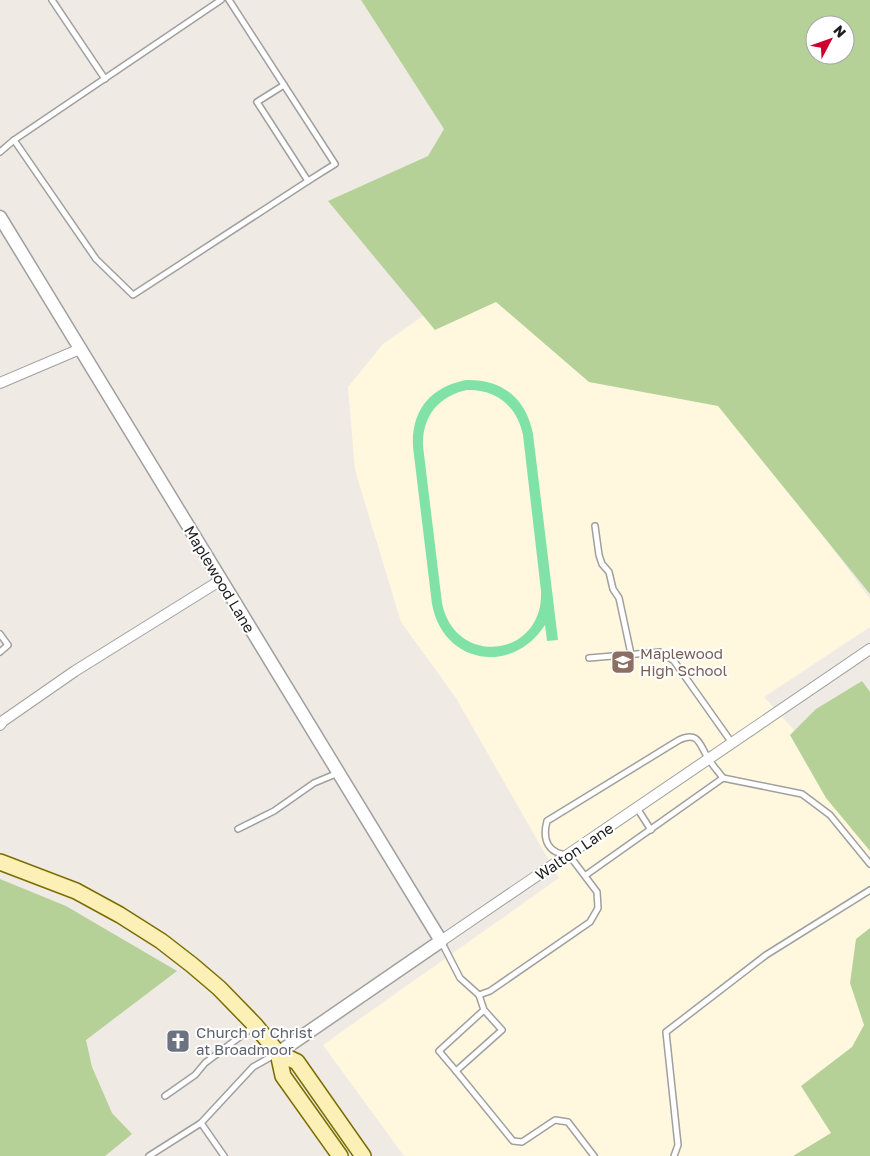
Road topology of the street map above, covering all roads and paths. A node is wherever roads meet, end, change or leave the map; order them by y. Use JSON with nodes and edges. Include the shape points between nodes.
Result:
{"nodes":[{"id":1,"x":52,"y":0,"type":"edge"},
{"id":2,"x":221,"y":0,"type":"edge"},
{"id":3,"x":229,"y":0,"type":"edge"},
{"id":4,"x":105,"y":79,"type":"junction"},
{"id":5,"x":284,"y":85,"type":"junction"},
{"id":6,"x":14,"y":140,"type":"junction"},
{"id":7,"x":0,"y":152,"type":"edge"},
{"id":8,"x":308,"y":181,"type":"junction"},
{"id":9,"x":0,"y":217,"type":"edge"},
{"id":10,"x":80,"y":349,"type":"junction"},
{"id":11,"x":0,"y":383,"type":"edge"},
{"id":12,"x":595,"y":526,"type":"dead end"},
{"id":13,"x":221,"y":580,"type":"junction"},
{"id":14,"x":0,"y":634,"type":"edge"},
{"id":15,"x":870,"y":649,"type":"edge"},
{"id":16,"x":0,"y":652,"type":"edge"},
{"id":17,"x":631,"y":654,"type":"junction"},
{"id":18,"x":589,"y":658,"type":"dead end"},
{"id":19,"x":0,"y":725,"type":"edge"},
{"id":20,"x":732,"y":743,"type":"junction"},
{"id":21,"x":708,"y":758,"type":"junction"},
{"id":22,"x":338,"y":772,"type":"junction"},
{"id":23,"x":723,"y":778,"type":"junction"},
{"id":24,"x":637,"y":808,"type":"junction"},
{"id":25,"x":238,"y":829,"type":"dead end"},
{"id":26,"x":651,"y":830,"type":"junction"},
{"id":27,"x":569,"y":855,"type":"junction"},
{"id":28,"x":0,"y":862,"type":"edge"},
{"id":29,"x":870,"y":864,"type":"edge"},
{"id":30,"x":586,"y":875,"type":"junction"},
{"id":31,"x":870,"y":890,"type":"edge"},
{"id":32,"x":441,"y":941,"type":"junction"},
{"id":33,"x":479,"y":995,"type":"junction"},
{"id":34,"x":484,"y":1010,"type":"junction"},
{"id":35,"x":255,"y":1025,"type":"junction"},
{"id":36,"x":278,"y":1053,"type":"junction"},
{"id":37,"x":456,"y":1071,"type":"junction"},
{"id":38,"x":165,"y":1096,"type":"dead end"},
{"id":39,"x":201,"y":1123,"type":"junction"},
{"id":40,"x":149,"y":1156,"type":"edge"},
{"id":41,"x":224,"y":1156,"type":"edge"},
{"id":42,"x":340,"y":1156,"type":"edge"},
{"id":43,"x":363,"y":1156,"type":"edge"},
{"id":44,"x":594,"y":1156,"type":"edge"},
{"id":45,"x":674,"y":1156,"type":"edge"}],
"edges":[{"from":1,"to":4,"type":"lane"},
{"from":2,"to":4,"type":"lane"},
{"from":3,"to":5,"type":"lane"},
{"from":4,"to":6,"type":"lane"},
{"from":5,"to":8,"type":"lane","via":[[335,164]]},
{"from":5,"to":8,"type":"lane","via":[[257,102]]},
{"from":6,"to":7,"type":"lane"},
{"from":6,"to":8,"type":"lane","via":[[96,259],[133,295]]},
{"from":9,"to":10,"type":"street","name":"Maplewood Lane"},
{"from":10,"to":11,"type":"street"},
{"from":10,"to":13,"type":"street","name":"Maplewood Lane"},
{"from":12,"to":17,"type":"lane","via":[[599,555],[619,598]]},
{"from":13,"to":19,"type":"street","via":[[75,671]]},
{"from":13,"to":22,"type":"street","name":"Maplewood Lane"},
{"from":14,"to":16,"type":"lane","via":[[8,645]]},
{"from":15,"to":20,"type":"street","name":"Walton Lane"},
{"from":17,"to":18,"type":"lane"},
{"from":17,"to":20,"type":"lane","via":[[660,652],[674,661]]},
{"from":20,"to":21,"type":"street","name":"Walton Lane"},
{"from":21,"to":23,"type":"lane"},
{"from":21,"to":24,"type":"street","name":"Walton Lane"},
{"from":21,"to":27,"type":"lane","via":[[700,741],[687,736],[552,817],[544,831],[547,841],[552,850]]},
{"from":22,"to":25,"type":"lane"},
{"from":22,"to":32,"type":"street","name":"Maplewood Lane"},
{"from":23,"to":26,"type":"lane"},
{"from":23,"to":29,"type":"lane","via":[[802,794],[830,815]]},
{"from":24,"to":26,"type":"lane"},
{"from":24,"to":27,"type":"street","name":"Walton Lane"},
{"from":26,"to":30,"type":"lane"},
{"from":27,"to":30,"type":"lane"},
{"from":27,"to":32,"type":"street","name":"Walton Lane"},
{"from":28,"to":35,"type":"main road","via":[[76,891],[161,941],[219,988]]},
{"from":30,"to":33,"type":"lane","via":[[597,892],[598,908],[590,922],[490,991]]},
{"from":31,"to":45,"type":"lane","via":[[766,955],[666,1032],[678,1145]]},
{"from":32,"to":33,"type":"lane","via":[[460,978]]},
{"from":32,"to":36,"type":"street","name":"Walton Lane"},
{"from":33,"to":34,"type":"lane"},
{"from":34,"to":37,"type":"lane","via":[[439,1051]]},
{"from":34,"to":37,"type":"lane","via":[[502,1030]]},
{"from":35,"to":36,"type":"main road"},
{"from":35,"to":38,"type":"lane"},
{"from":36,"to":39,"type":"lane","via":[[253,1067]]},
{"from":36,"to":42,"type":"main road","via":[[283,1076]]},
{"from":36,"to":43,"type":"main road","via":[[297,1062]]},
{"from":37,"to":44,"type":"lane","via":[[513,1141],[522,1142],[555,1120],[568,1122]]},
{"from":39,"to":40,"type":"lane"},
{"from":39,"to":41,"type":"lane"}]}
